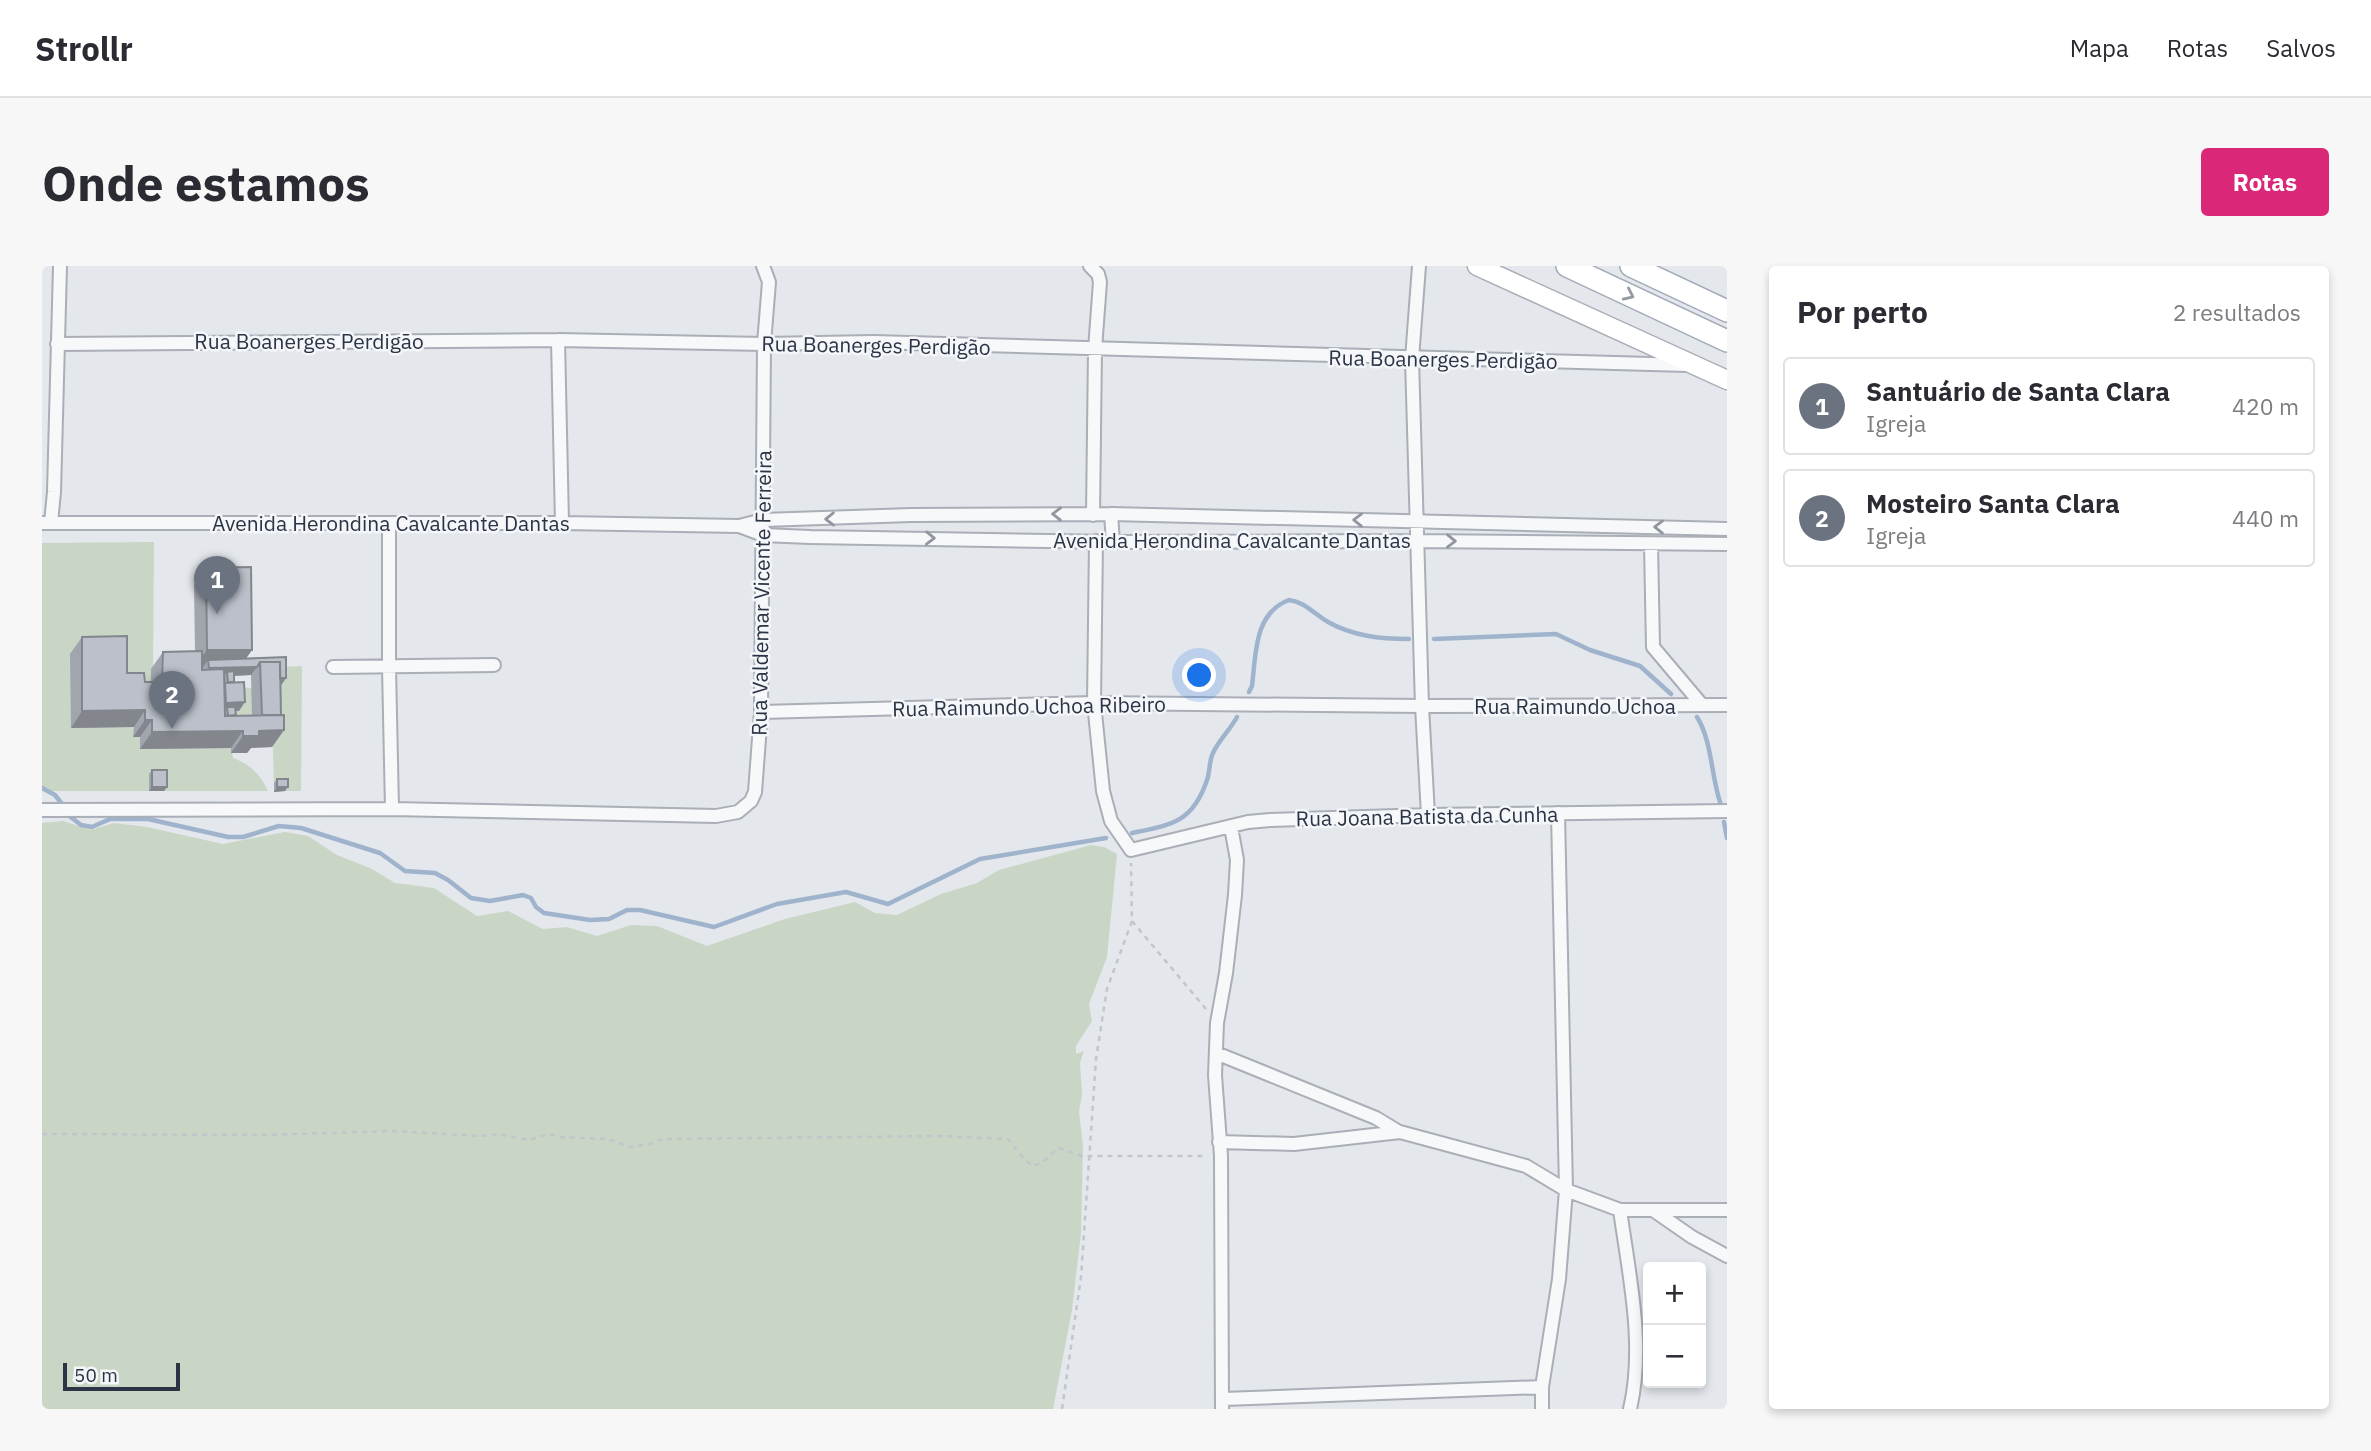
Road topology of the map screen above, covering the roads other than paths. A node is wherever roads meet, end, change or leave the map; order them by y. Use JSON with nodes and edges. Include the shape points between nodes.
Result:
{"nodes":[{"id":1,"x":60,"y":266,"type":"edge"},
{"id":2,"x":763,"y":266,"type":"edge"},
{"id":3,"x":1419,"y":266,"type":"edge"},
{"id":4,"x":1477,"y":266,"type":"edge"},
{"id":5,"x":1567,"y":266,"type":"edge"},
{"id":6,"x":1631,"y":266,"type":"edge"},
{"id":7,"x":1092,"y":267,"type":"edge"},
{"id":8,"x":1727,"y":311,"type":"edge"},
{"id":9,"x":558,"y":340,"type":"junction"},
{"id":10,"x":1727,"y":341,"type":"edge"},
{"id":11,"x":57,"y":344,"type":"junction"},
{"id":12,"x":764,"y":344,"type":"junction"},
{"id":13,"x":1095,"y":349,"type":"junction"},
{"id":14,"x":1412,"y":359,"type":"junction"},
{"id":15,"x":1694,"y":365,"type":"junction"},
{"id":16,"x":1727,"y":380,"type":"edge"},
{"id":17,"x":1111,"y":514,"type":"junction"},
{"id":18,"x":1093,"y":515,"type":"junction"},
{"id":19,"x":763,"y":520,"type":"junction"},
{"id":20,"x":1417,"y":522,"type":"junction"},
{"id":21,"x":47,"y":523,"type":"edge"},
{"id":22,"x":562,"y":523,"type":"junction"},
{"id":23,"x":389,"y":524,"type":"junction"},
{"id":24,"x":739,"y":526,"type":"junction"},
{"id":25,"x":1727,"y":529,"type":"edge"},
{"id":26,"x":763,"y":535,"type":"junction"},
{"id":27,"x":1096,"y":541,"type":"junction"},
{"id":28,"x":1113,"y":541,"type":"junction"},
{"id":29,"x":1418,"y":541,"type":"junction"},
{"id":30,"x":1651,"y":544,"type":"junction"},
{"id":31,"x":1727,"y":544,"type":"edge"},
{"id":32,"x":494,"y":665,"type":"dead end"},
{"id":33,"x":333,"y":667,"type":"dead end"},
{"id":34,"x":389,"y":667,"type":"junction"},
{"id":35,"x":1094,"y":703,"type":"junction"},
{"id":36,"x":1702,"y":705,"type":"junction"},
{"id":37,"x":1727,"y":705,"type":"edge"},
{"id":38,"x":1422,"y":706,"type":"junction"},
{"id":39,"x":761,"y":712,"type":"junction"},
{"id":40,"x":392,"y":809,"type":"junction"},
{"id":41,"x":42,"y":810,"type":"edge"},
{"id":42,"x":1727,"y":811,"type":"edge"},
{"id":43,"x":1558,"y":813,"type":"junction"},
{"id":44,"x":1428,"y":815,"type":"junction"},
{"id":45,"x":1231,"y":827,"type":"junction"},
{"id":46,"x":1216,"y":1054,"type":"junction"},
{"id":47,"x":1399,"y":1132,"type":"junction"},
{"id":48,"x":1219,"y":1142,"type":"junction"},
{"id":49,"x":1566,"y":1190,"type":"junction"},
{"id":50,"x":1727,"y":1209,"type":"edge"},
{"id":51,"x":1620,"y":1210,"type":"junction"},
{"id":52,"x":1653,"y":1210,"type":"junction"},
{"id":53,"x":1727,"y":1256,"type":"edge"},
{"id":54,"x":1542,"y":1387,"type":"junction"},
{"id":55,"x":1223,"y":1404,"type":"edge"},
{"id":56,"x":1542,"y":1409,"type":"edge"},
{"id":57,"x":1630,"y":1409,"type":"edge"}],
"edges":[{"from":1,"to":11,"type":"street"},
{"from":2,"to":12,"type":"street","name":"Rua Valdemar Vicente Ferreira","via":[[769,282]]},
{"from":3,"to":14,"type":"street"},
{"from":4,"to":15,"type":"street"},
{"from":5,"to":10,"type":"main road","one_way":true},
{"from":6,"to":8,"type":"main road"},
{"from":7,"to":13,"type":"street","via":[[1100,282]]},
{"from":9,"to":11,"type":"street","name":"Rua Boanerges Perdigão"},
{"from":9,"to":12,"type":"street","name":"Rua Boanerges Perdigão"},
{"from":9,"to":22,"type":"street"},
{"from":11,"to":21,"type":"street","via":[[54,492]]},
{"from":12,"to":13,"type":"street","name":"Rua Boanerges Perdigão","via":[[873,342]]},
{"from":12,"to":19,"type":"street","name":"Rua Valdemar Vicente Ferreira"},
{"from":13,"to":14,"type":"street","name":"Rua Boanerges Perdigão"},
{"from":13,"to":18,"type":"street"},
{"from":14,"to":15,"type":"street","name":"Rua Boanerges Perdigão"},
{"from":14,"to":20,"type":"street"},
{"from":15,"to":16,"type":"street"},
{"from":17,"to":18,"type":"street","name":"Avenida Herondina Cavalcante Dantas"},
{"from":20,"to":17,"type":"street","name":"Avenida Herondina Cavalcante Dantas","one_way":true},
{"from":17,"to":28,"type":"street"},
{"from":18,"to":19,"type":"street","name":"Avenida Herondina Cavalcante Dantas","one_way":true},
{"from":19,"to":24,"type":"street","name":"Avenida Herondina Cavalcante Dantas"},
{"from":19,"to":26,"type":"street","name":"Rua Valdemar Vicente Ferreira"},
{"from":25,"to":20,"type":"street","name":"Avenida Herondina Cavalcante Dantas","one_way":true},
{"from":20,"to":29,"type":"street"},
{"from":21,"to":23,"type":"street","name":"Avenida Herondina Cavalcante Dantas"},
{"from":22,"to":23,"type":"street","name":"Avenida Herondina Cavalcante Dantas"},
{"from":22,"to":24,"type":"street","name":"Avenida Herondina Cavalcante Dantas"},
{"from":23,"to":34,"type":"street"},
{"from":24,"to":26,"type":"street","name":"Avenida Herondina Cavalcante Dantas"},
{"from":26,"to":27,"type":"street","name":"Avenida Herondina Cavalcante Dantas","one_way":true},
{"from":26,"to":39,"type":"street","name":"Rua Valdemar Vicente Ferreira"},
{"from":27,"to":28,"type":"street","name":"Avenida Herondina Cavalcante Dantas"},
{"from":27,"to":35,"type":"street"},
{"from":28,"to":29,"type":"street","name":"Avenida Herondina Cavalcante Dantas"},
{"from":29,"to":30,"type":"street","name":"Avenida Herondina Cavalcante Dantas","one_way":true},
{"from":29,"to":38,"type":"street"},
{"from":30,"to":31,"type":"street","name":"Avenida Herondina Cavalcante Dantas"},
{"from":30,"to":36,"type":"street","via":[[1653,647]]},
{"from":32,"to":34,"type":"street"},
{"from":33,"to":34,"type":"street"},
{"from":34,"to":40,"type":"street"},
{"from":35,"to":38,"type":"street","name":"Rua Raimundo Uchoa Ribeiro"},
{"from":35,"to":39,"type":"street","name":"Rua Raimundo Uchoa Ribeiro"},
{"from":35,"to":45,"type":"street","name":"Rua Joana Batista da Cunha","via":[[1105,807],[1131,850]]},
{"from":36,"to":37,"type":"street","name":"Rua Raimundo Uchoa"},
{"from":36,"to":38,"type":"street","name":"Rua Raimundo Uchoa"},
{"from":38,"to":44,"type":"street"},
{"from":39,"to":40,"type":"street","name":"Rua Valdemar Vicente Ferreira","via":[[755,792],[738,812],[716,816]]},
{"from":40,"to":41,"type":"street"},
{"from":42,"to":43,"type":"street","name":"Rua Joana Batista da Cunha"},
{"from":43,"to":44,"type":"street","name":"Rua Joana Batista da Cunha"},
{"from":43,"to":49,"type":"street"},
{"from":44,"to":45,"type":"street","name":"Rua Joana Batista da Cunha","via":[[1270,820]]},
{"from":45,"to":46,"type":"street","via":[[1237,860],[1236,895]]},
{"from":46,"to":47,"type":"street","via":[[1376,1118]]},
{"from":46,"to":48,"type":"street"},
{"from":47,"to":48,"type":"street","via":[[1294,1144]]},
{"from":47,"to":49,"type":"street","via":[[1526,1166]]},
{"from":48,"to":55,"type":"street"},
{"from":49,"to":51,"type":"street"},
{"from":49,"to":54,"type":"street","via":[[1559,1279]]},
{"from":50,"to":52,"type":"street"},
{"from":51,"to":52,"type":"street"},
{"from":51,"to":57,"type":"street","via":[[1637,1356]]},
{"from":52,"to":53,"type":"street"},
{"from":54,"to":55,"type":"street"},
{"from":54,"to":56,"type":"street"}]}
